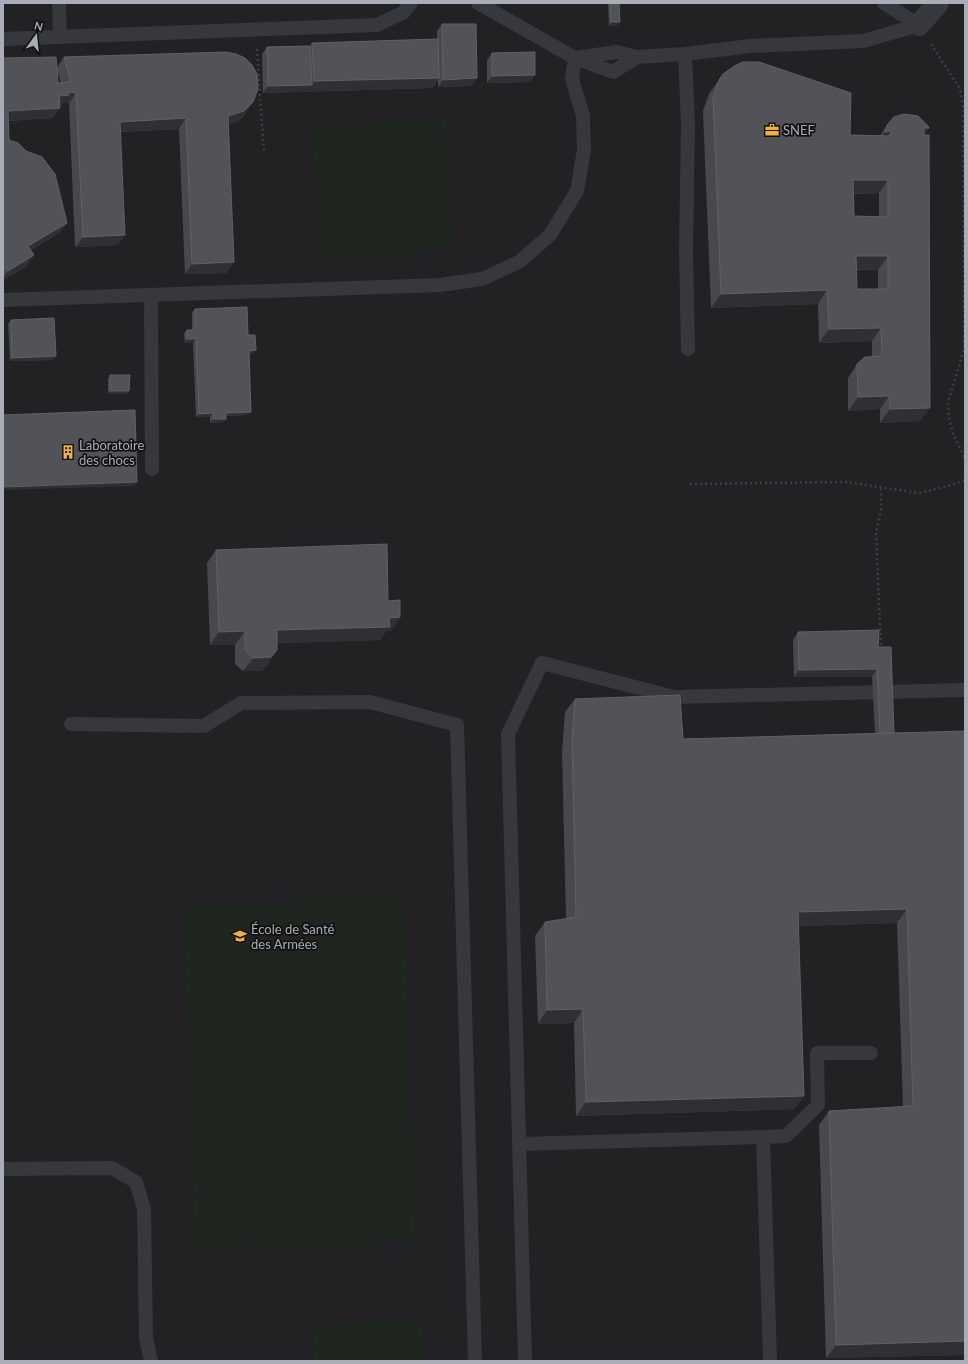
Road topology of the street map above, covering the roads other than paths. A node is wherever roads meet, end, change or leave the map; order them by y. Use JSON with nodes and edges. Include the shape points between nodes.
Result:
{"nodes":[{"id":1,"x":59,"y":3,"type":"edge"},
{"id":2,"x":411,"y":3,"type":"edge"},
{"id":3,"x":478,"y":3,"type":"edge"},
{"id":4,"x":884,"y":3,"type":"edge"},
{"id":5,"x":938,"y":3,"type":"edge"},
{"id":6,"x":919,"y":26,"type":"junction"},
{"id":7,"x":60,"y":37,"type":"junction"},
{"id":8,"x":3,"y":39,"type":"edge"},
{"id":9,"x":685,"y":54,"type":"junction"},
{"id":10,"x":637,"y":57,"type":"junction"},
{"id":11,"x":575,"y":58,"type":"junction"},
{"id":12,"x":151,"y":295,"type":"junction"},
{"id":13,"x":3,"y":300,"type":"edge"},
{"id":14,"x":688,"y":350,"type":"dead end"},
{"id":15,"x":152,"y":469,"type":"dead end"},
{"id":16,"x":965,"y":690,"type":"edge"},
{"id":17,"x":71,"y":724,"type":"dead end"},
{"id":18,"x":871,"y":1053,"type":"dead end"},
{"id":19,"x":763,"y":1137,"type":"junction"},
{"id":20,"x":519,"y":1144,"type":"junction"},
{"id":21,"x":3,"y":1169,"type":"edge"},
{"id":22,"x":151,"y":1361,"type":"edge"},
{"id":23,"x":475,"y":1361,"type":"edge"},
{"id":24,"x":525,"y":1361,"type":"edge"},
{"id":25,"x":770,"y":1361,"type":"edge"}],
"edges":[{"from":1,"to":7,"type":"lane"},
{"from":2,"to":7,"type":"lane","via":[[404,12],[377,24]]},
{"from":3,"to":11,"type":"lane"},
{"from":4,"to":6,"type":"lane"},
{"from":5,"to":6,"type":"street"},
{"from":6,"to":9,"type":"lane","via":[[863,41],[750,46]]},
{"from":7,"to":8,"type":"lane"},
{"from":9,"to":10,"type":"lane"},
{"from":9,"to":14,"type":"lane","via":[[688,124]]},
{"from":10,"to":11,"type":"lane","via":[[617,52]]},
{"from":10,"to":11,"type":"lane","via":[[613,72]]},
{"from":11,"to":12,"type":"lane","via":[[572,79],[583,116],[584,150],[577,191],[550,235],[519,262],[482,279],[440,285]]},
{"from":12,"to":13,"type":"lane"},
{"from":12,"to":15,"type":"lane"},
{"from":16,"to":20,"type":"lane","via":[[674,697],[542,663],[508,734]]},
{"from":17,"to":23,"type":"lane","via":[[204,726],[241,703],[370,702],[457,725]]},
{"from":18,"to":19,"type":"lane","via":[[817,1054],[818,1105],[786,1136]]},
{"from":19,"to":20,"type":"lane"},
{"from":19,"to":25,"type":"lane"},
{"from":20,"to":24,"type":"lane"},
{"from":21,"to":22,"type":"lane","via":[[112,1168],[136,1182],[144,1209],[146,1338]]}]}
